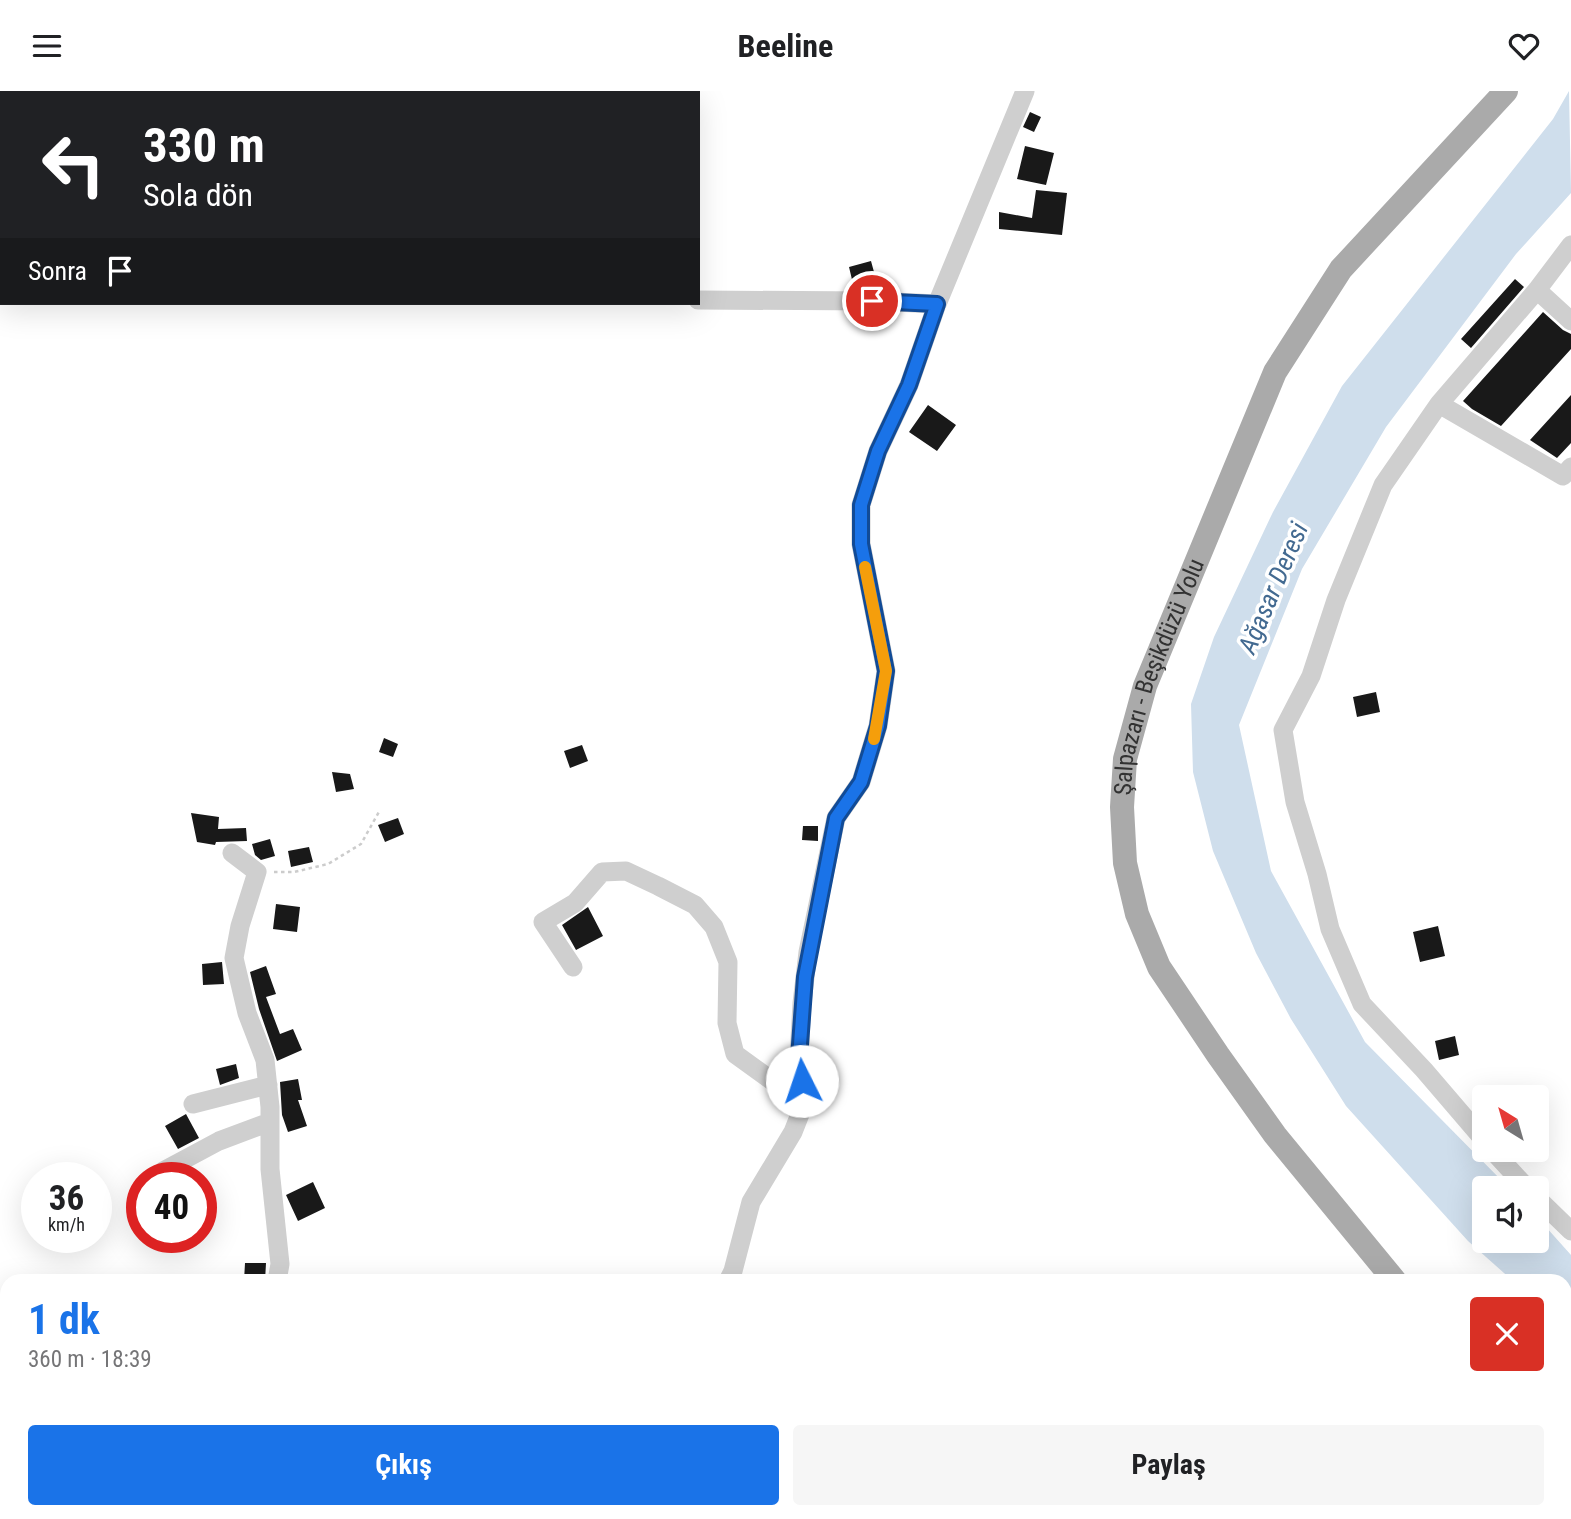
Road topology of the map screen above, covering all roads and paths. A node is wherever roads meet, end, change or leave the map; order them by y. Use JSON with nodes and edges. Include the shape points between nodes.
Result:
{"nodes":[{"id":1,"x":1026,"y":91,"type":"edge"},
{"id":2,"x":1506,"y":91,"type":"edge"},
{"id":3,"x":1571,"y":245,"type":"edge"},
{"id":4,"x":1537,"y":290,"type":"junction"},
{"id":5,"x":700,"y":300,"type":"edge"},
{"id":6,"x":937,"y":304,"type":"junction"},
{"id":7,"x":1571,"y":321,"type":"edge"},
{"id":8,"x":1439,"y":404,"type":"junction"},
{"id":9,"x":1571,"y":467,"type":"edge"},
{"id":10,"x":380,"y":810,"type":"dead end"},
{"id":11,"x":232,"y":853,"type":"dead end"},
{"id":12,"x":257,"y":872,"type":"junction"},
{"id":13,"x":573,"y":967,"type":"dead end"},
{"id":14,"x":268,"y":1085,"type":"junction"},
{"id":15,"x":192,"y":1104,"type":"dead end"},
{"id":16,"x":804,"y":1104,"type":"junction"},
{"id":17,"x":270,"y":1122,"type":"junction"},
{"id":18,"x":1472,"y":1126,"type":"edge"},
{"id":19,"x":180,"y":1162,"type":"edge"},
{"id":20,"x":1503,"y":1162,"type":"edge"},
{"id":21,"x":1516,"y":1176,"type":"edge"},
{"id":22,"x":1549,"y":1210,"type":"edge"},
{"id":23,"x":1571,"y":1231,"type":"edge"},
{"id":24,"x":278,"y":1274,"type":"edge"},
{"id":25,"x":731,"y":1274,"type":"edge"},
{"id":26,"x":1389,"y":1274,"type":"edge"}],
"edges":[{"from":1,"to":6,"type":"street"},
{"from":2,"to":26,"type":"main road","name":"Şalpazarı - Beşikdüzü Yolu","via":[[1341,269],[1275,372],[1145,686],[1125,759],[1125,863],[1137,914],[1159,967],[1275,1135]]},
{"from":3,"to":4,"type":"street"},
{"from":4,"to":7,"type":"street"},
{"from":4,"to":8,"type":"street"},
{"from":5,"to":6,"type":"street"},
{"from":6,"to":16,"type":"street","via":[[861,505],[861,544],[886,671],[878,726],[861,782],[836,818],[808,952],[799,1058]]},
{"from":8,"to":9,"type":"street","via":[[1563,476]]},
{"from":8,"to":18,"type":"street","via":[[1383,485],[1311,676],[1283,730],[1295,802],[1330,929],[1363,1004]]},
{"from":10,"to":12,"type":"path","via":[[361,844],[328,864],[294,872]]},
{"from":11,"to":12,"type":"street"},
{"from":12,"to":14,"type":"street","via":[[234,958],[247,1013],[265,1060]]},
{"from":13,"to":16,"type":"street","via":[[543,922],[575,903],[602,872],[626,871],[695,905],[714,927],[728,963],[727,1023],[735,1054]]},
{"from":14,"to":15,"type":"street"},
{"from":14,"to":17,"type":"street"},
{"from":16,"to":25,"type":"street","via":[[793,1132],[751,1202]]},
{"from":17,"to":19,"type":"street"},
{"from":17,"to":24,"type":"street"},
{"from":20,"to":21,"type":"street"},
{"from":22,"to":23,"type":"street"}]}
